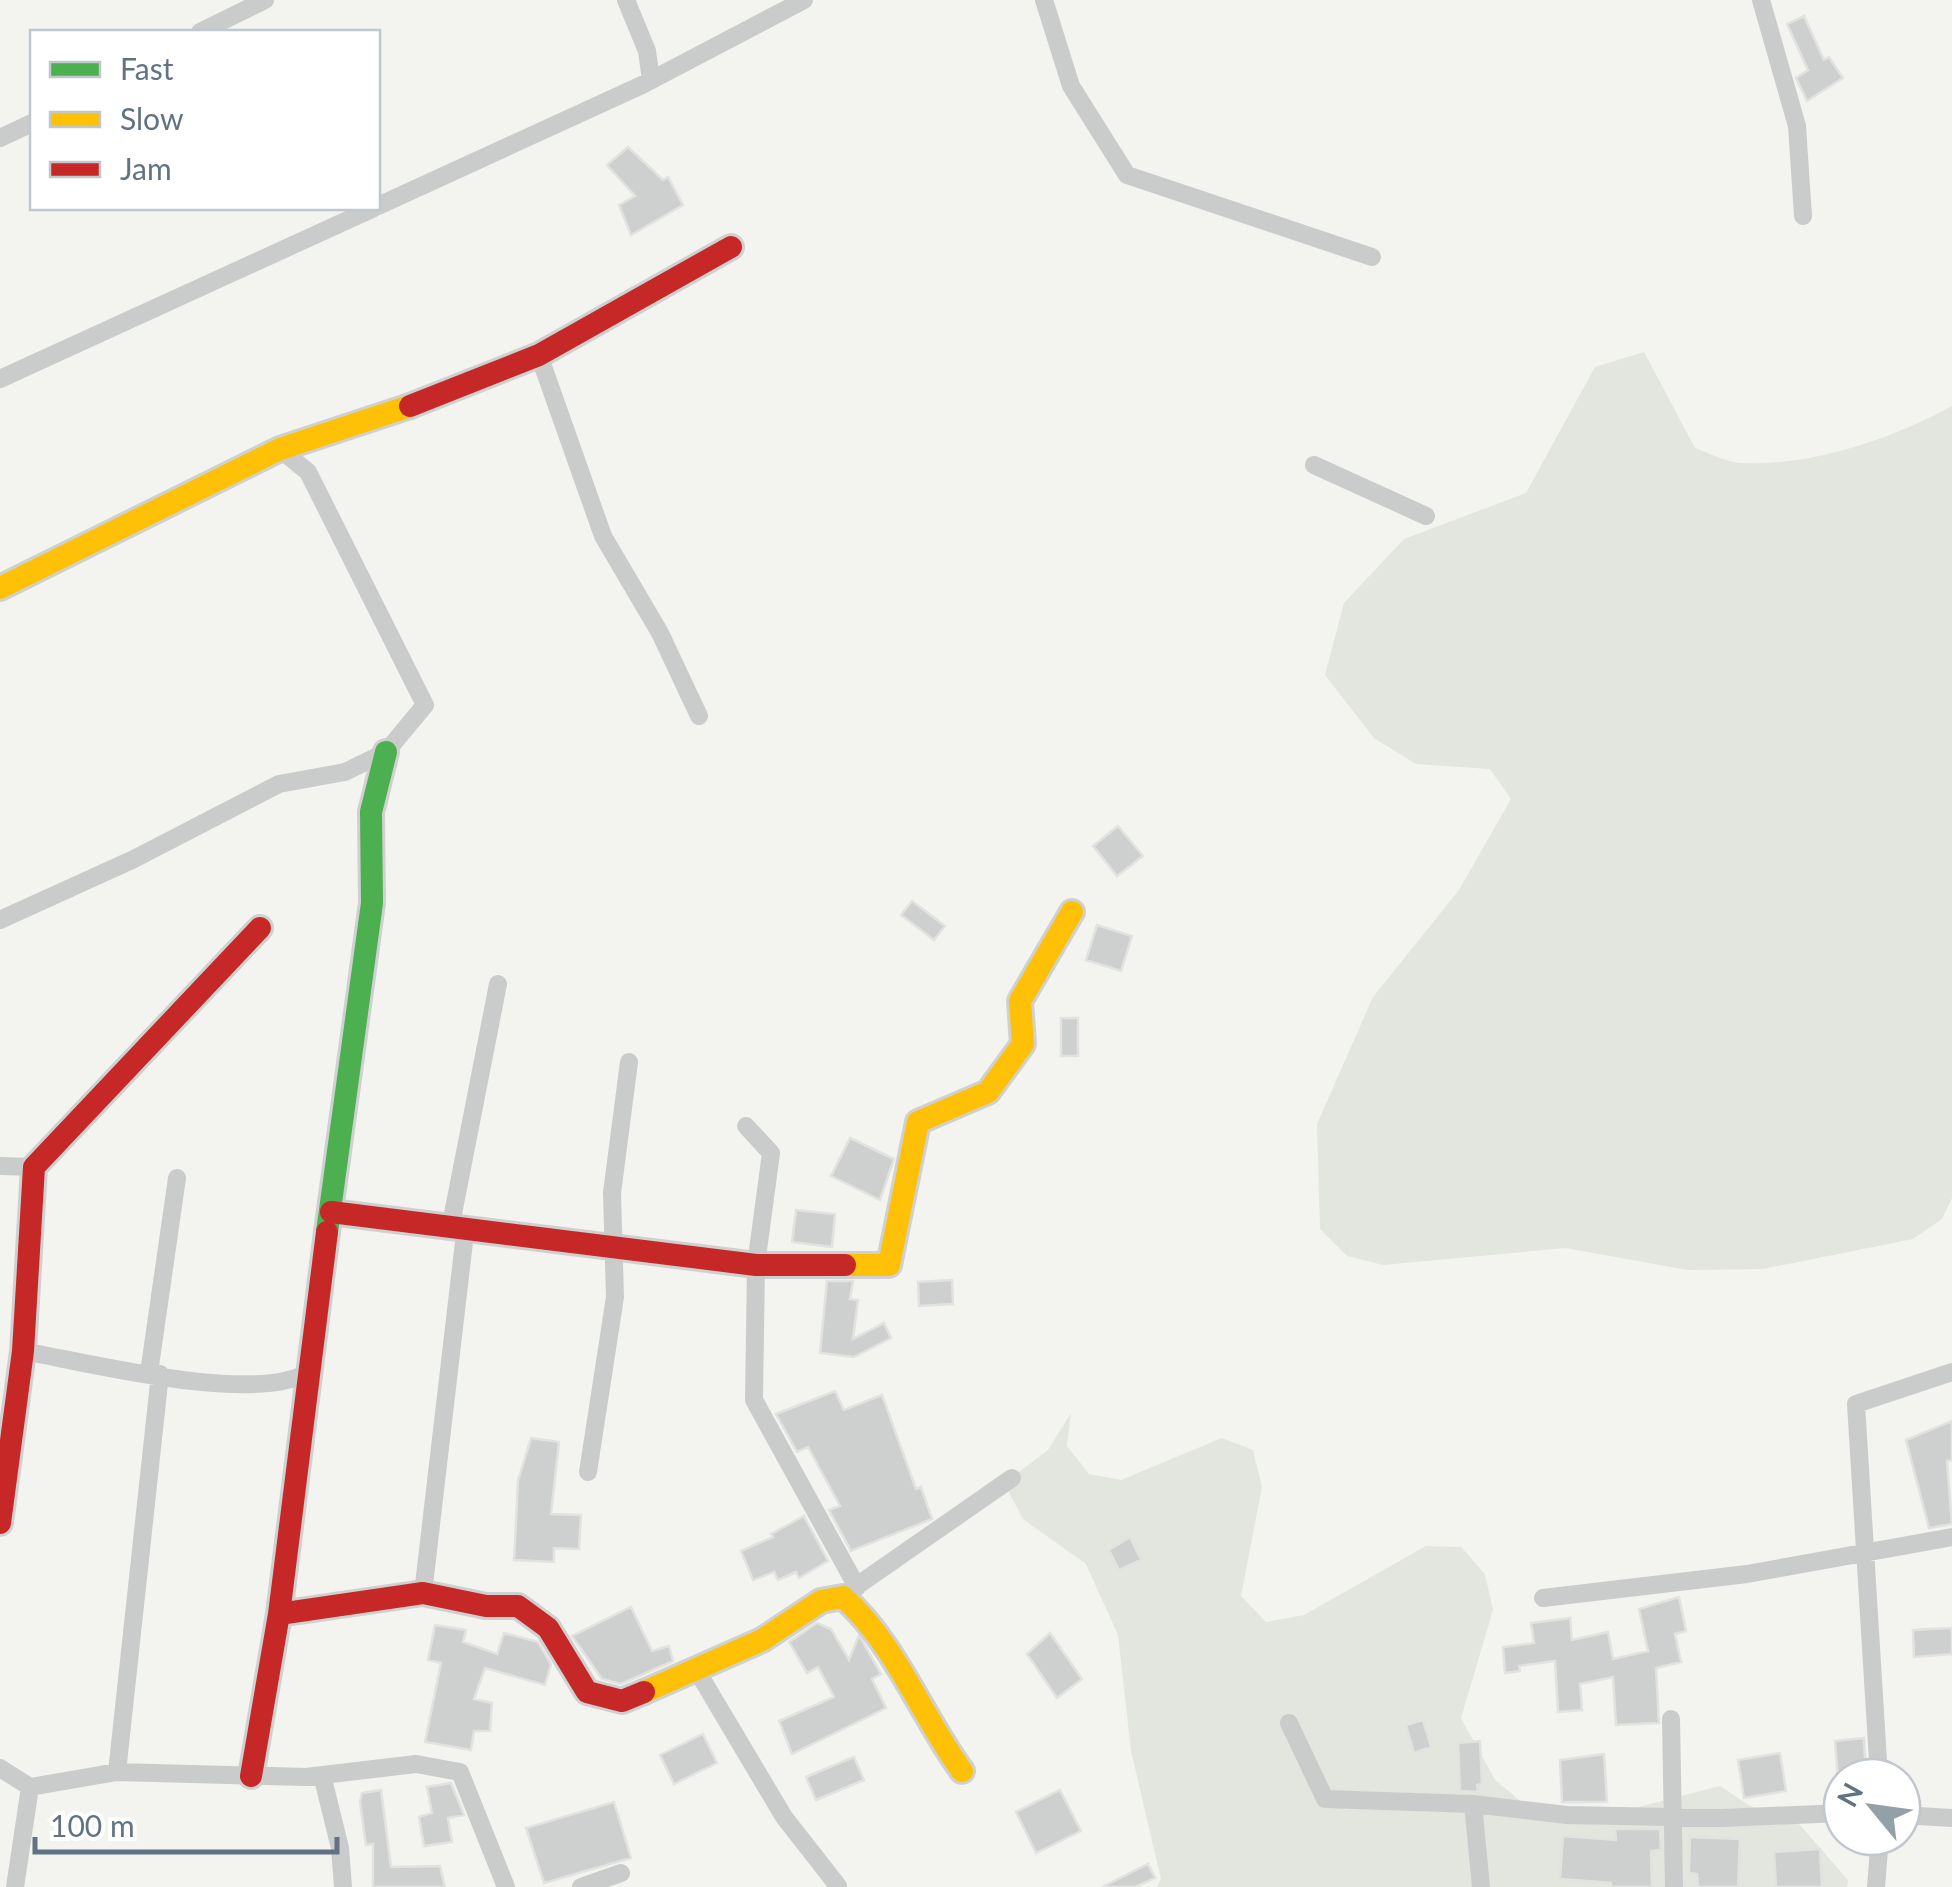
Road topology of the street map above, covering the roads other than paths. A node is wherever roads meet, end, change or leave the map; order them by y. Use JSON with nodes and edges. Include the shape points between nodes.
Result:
{"nodes":[{"id":1,"x":265,"y":0,"type":"edge"},
{"id":2,"x":626,"y":0,"type":"edge"},
{"id":3,"x":804,"y":0,"type":"edge"},
{"id":4,"x":1044,"y":0,"type":"edge"},
{"id":5,"x":1761,"y":0,"type":"edge"},
{"id":6,"x":204,"y":30,"type":"edge"},
{"id":7,"x":651,"y":80,"type":"junction"},
{"id":8,"x":30,"y":124,"type":"edge"},
{"id":9,"x":0,"y":138,"type":"edge"},
{"id":10,"x":380,"y":205,"type":"edge"},
{"id":11,"x":369,"y":210,"type":"edge"},
{"id":12,"x":1804,"y":216,"type":"dead end"},
{"id":13,"x":731,"y":247,"type":"dead end"},
{"id":14,"x":1372,"y":257,"type":"dead end"},
{"id":15,"x":539,"y":355,"type":"junction"},
{"id":16,"x":0,"y":380,"type":"edge"},
{"id":17,"x":280,"y":450,"type":"junction"},
{"id":18,"x":1314,"y":465,"type":"dead end"},
{"id":19,"x":1426,"y":516,"type":"dead end"},
{"id":20,"x":0,"y":588,"type":"edge"},
{"id":21,"x":699,"y":716,"type":"dead end"},
{"id":22,"x":386,"y":752,"type":"junction"},
{"id":23,"x":1072,"y":912,"type":"dead end"},
{"id":24,"x":0,"y":920,"type":"edge"},
{"id":25,"x":260,"y":928,"type":"dead end"},
{"id":26,"x":498,"y":984,"type":"dead end"},
{"id":27,"x":629,"y":1062,"type":"dead end"},
{"id":28,"x":746,"y":1126,"type":"dead end"},
{"id":29,"x":0,"y":1166,"type":"edge"},
{"id":30,"x":34,"y":1168,"type":"junction"},
{"id":31,"x":177,"y":1178,"type":"dead end"},
{"id":32,"x":331,"y":1212,"type":"junction"},
{"id":33,"x":458,"y":1224,"type":"junction"},
{"id":34,"x":612,"y":1244,"type":"junction"},
{"id":35,"x":756,"y":1265,"type":"junction"},
{"id":36,"x":23,"y":1351,"type":"junction"},
{"id":37,"x":307,"y":1372,"type":"junction"},
{"id":38,"x":1952,"y":1372,"type":"edge"},
{"id":39,"x":155,"y":1374,"type":"junction"},
{"id":40,"x":588,"y":1472,"type":"dead end"},
{"id":41,"x":1012,"y":1478,"type":"dead end"},
{"id":42,"x":0,"y":1523,"type":"edge"},
{"id":43,"x":1952,"y":1537,"type":"edge"},
{"id":44,"x":1865,"y":1554,"type":"junction"},
{"id":45,"x":850,"y":1592,"type":"junction"},
{"id":46,"x":423,"y":1593,"type":"junction"},
{"id":47,"x":1543,"y":1598,"type":"dead end"},
{"id":48,"x":279,"y":1614,"type":"junction"},
{"id":49,"x":696,"y":1669,"type":"junction"},
{"id":50,"x":1671,"y":1719,"type":"dead end"},
{"id":51,"x":1289,"y":1723,"type":"dead end"},
{"id":52,"x":1878,"y":1757,"type":"edge"},
{"id":53,"x":0,"y":1768,"type":"edge"},
{"id":54,"x":962,"y":1771,"type":"dead end"},
{"id":55,"x":118,"y":1772,"type":"junction"},
{"id":56,"x":251,"y":1776,"type":"junction"},
{"id":57,"x":322,"y":1776,"type":"junction"},
{"id":58,"x":30,"y":1787,"type":"junction"},
{"id":59,"x":1473,"y":1804,"type":"junction"},
{"id":60,"x":1671,"y":1814,"type":"junction"},
{"id":61,"x":1822,"y":1814,"type":"edge"},
{"id":62,"x":1922,"y":1816,"type":"edge"},
{"id":63,"x":1952,"y":1818,"type":"edge"},
{"id":64,"x":1878,"y":1857,"type":"edge"},
{"id":65,"x":621,"y":1873,"type":"dead end"},
{"id":66,"x":838,"y":1886,"type":"edge"},
{"id":67,"x":15,"y":1887,"type":"edge"},
{"id":68,"x":343,"y":1887,"type":"edge"},
{"id":69,"x":506,"y":1887,"type":"edge"},
{"id":70,"x":581,"y":1887,"type":"edge"},
{"id":71,"x":1482,"y":1887,"type":"edge"},
{"id":72,"x":1674,"y":1887,"type":"edge"},
{"id":73,"x":1876,"y":1887,"type":"edge"}],
"edges":[{"from":1,"to":6,"type":"street"},
{"from":2,"to":7,"type":"street"},
{"from":3,"to":7,"type":"street"},
{"from":4,"to":14,"type":"street","via":[[1072,86],[1127,175]]},
{"from":5,"to":12,"type":"street","via":[[1797,126]]},
{"from":7,"to":10,"type":"street"},
{"from":8,"to":9,"type":"street"},
{"from":11,"to":16,"type":"street"},
{"from":13,"to":15,"type":"street"},
{"from":15,"to":17,"type":"street"},
{"from":15,"to":21,"type":"street","via":[[604,536]]},
{"from":17,"to":20,"type":"street"},
{"from":17,"to":22,"type":"street","via":[[308,472],[424,705]]},
{"from":18,"to":19,"type":"street"},
{"from":22,"to":24,"type":"street","via":[[345,772],[279,784]]},
{"from":22,"to":32,"type":"street","via":[[371,812],[372,903]]},
{"from":23,"to":35,"type":"street","via":[[1020,1001],[1023,1044],[988,1092],[918,1122],[889,1265]]},
{"from":25,"to":30,"type":"street"},
{"from":26,"to":33,"type":"street"},
{"from":27,"to":34,"type":"street"},
{"from":28,"to":35,"type":"street","via":[[771,1153]]},
{"from":29,"to":30,"type":"street"},
{"from":30,"to":36,"type":"street"},
{"from":31,"to":39,"type":"street"},
{"from":32,"to":33,"type":"street"},
{"from":32,"to":37,"type":"street"},
{"from":33,"to":34,"type":"street"},
{"from":33,"to":46,"type":"street"},
{"from":34,"to":35,"type":"street"},
{"from":34,"to":40,"type":"street","via":[[615,1297]]},
{"from":35,"to":45,"type":"street","via":[[754,1400]]},
{"from":36,"to":39,"type":"street"},
{"from":36,"to":42,"type":"street"},
{"from":37,"to":39,"type":"street","via":[[273,1386]]},
{"from":37,"to":48,"type":"street"},
{"from":38,"to":44,"type":"street","via":[[1856,1404]]},
{"from":39,"to":55,"type":"street"},
{"from":41,"to":45,"type":"street"},
{"from":43,"to":44,"type":"street"},
{"from":44,"to":47,"type":"street"},
{"from":44,"to":52,"type":"street"},
{"from":45,"to":49,"type":"street"},
{"from":45,"to":54,"type":"street"},
{"from":46,"to":48,"type":"street"},
{"from":46,"to":49,"type":"street","via":[[518,1606],[548,1628],[587,1692],[604,1699],[622,1702]]},
{"from":48,"to":56,"type":"street"},
{"from":49,"to":66,"type":"street","via":[[784,1816]]},
{"from":50,"to":60,"type":"street"},
{"from":51,"to":59,"type":"street","via":[[1324,1800]]},
{"from":53,"to":58,"type":"street"},
{"from":55,"to":56,"type":"street"},
{"from":55,"to":58,"type":"street"},
{"from":56,"to":57,"type":"street"},
{"from":57,"to":68,"type":"street"},
{"from":57,"to":69,"type":"street","via":[[416,1764],[460,1772]]},
{"from":58,"to":67,"type":"street"},
{"from":59,"to":60,"type":"street","via":[[1566,1816]]},
{"from":59,"to":71,"type":"street"},
{"from":60,"to":61,"type":"street"},
{"from":60,"to":72,"type":"street"},
{"from":62,"to":63,"type":"street"},
{"from":64,"to":73,"type":"street"},
{"from":65,"to":70,"type":"street"}]}
